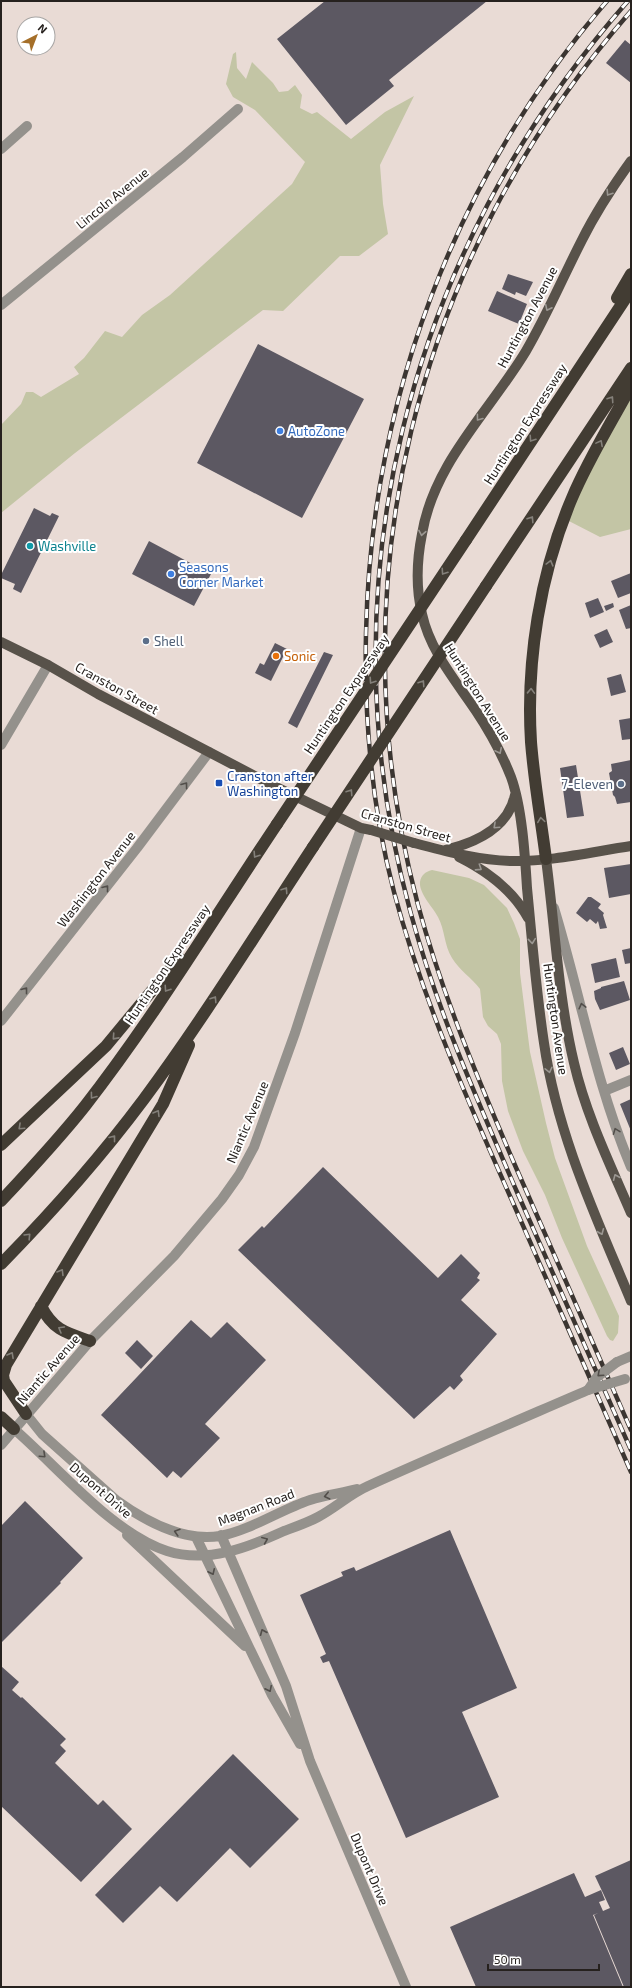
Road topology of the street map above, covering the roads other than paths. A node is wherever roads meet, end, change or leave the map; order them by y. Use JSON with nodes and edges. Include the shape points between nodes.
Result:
{"nodes":[{"id":1,"x":238,"y":109,"type":"dead end"},
{"id":2,"x":27,"y":126,"type":"dead end"},
{"id":3,"x":1,"y":149,"type":"edge"},
{"id":4,"x":631,"y":161,"type":"edge"},
{"id":5,"x":631,"y":274,"type":"edge"},
{"id":6,"x":631,"y":290,"type":"edge"},
{"id":7,"x":1,"y":305,"type":"edge"},
{"id":8,"x":631,"y":368,"type":"edge"},
{"id":9,"x":631,"y":386,"type":"edge"},
{"id":10,"x":543,"y":422,"type":"junction"},
{"id":11,"x":1,"y":642,"type":"edge"},
{"id":12,"x":48,"y":665,"type":"junction"},
{"id":13,"x":1,"y":745,"type":"edge"},
{"id":14,"x":209,"y":752,"type":"junction"},
{"id":15,"x":515,"y":793,"type":"junction"},
{"id":16,"x":366,"y":829,"type":"junction"},
{"id":17,"x":631,"y":846,"type":"edge"},
{"id":18,"x":445,"y":850,"type":"junction"},
{"id":19,"x":546,"y":859,"type":"junction"},
{"id":20,"x":525,"y":861,"type":"junction"},
{"id":21,"x":235,"y":887,"type":"junction"},
{"id":22,"x":551,"y":898,"type":"junction"},
{"id":23,"x":531,"y":925,"type":"junction"},
{"id":24,"x":1,"y":1020,"type":"edge"},
{"id":25,"x":199,"y":1022,"type":"junction"},
{"id":26,"x":631,"y":1080,"type":"edge"},
{"id":27,"x":604,"y":1091,"type":"junction"},
{"id":28,"x":1,"y":1145,"type":"edge"},
{"id":29,"x":631,"y":1167,"type":"edge"},
{"id":30,"x":1,"y":1201,"type":"edge"},
{"id":31,"x":631,"y":1213,"type":"edge"},
{"id":32,"x":1,"y":1264,"type":"edge"},
{"id":33,"x":631,"y":1301,"type":"edge"},
{"id":34,"x":41,"y":1306,"type":"junction"},
{"id":35,"x":90,"y":1341,"type":"junction"},
{"id":36,"x":631,"y":1356,"type":"edge"},
{"id":37,"x":629,"y":1379,"type":"edge"},
{"id":38,"x":588,"y":1390,"type":"junction"},
{"id":39,"x":26,"y":1414,"type":"junction"},
{"id":40,"x":1,"y":1417,"type":"edge"},
{"id":41,"x":14,"y":1429,"type":"junction"},
{"id":42,"x":1,"y":1445,"type":"edge"},
{"id":43,"x":365,"y":1487,"type":"junction"},
{"id":44,"x":116,"y":1500,"type":"joint"},
{"id":45,"x":113,"y":1521,"type":"junction"},
{"id":46,"x":221,"y":1536,"type":"junction"},
{"id":47,"x":196,"y":1537,"type":"junction"},
{"id":48,"x":228,"y":1552,"type":"junction"},
{"id":49,"x":204,"y":1554,"type":"junction"},
{"id":50,"x":249,"y":1650,"type":"junction"},
{"id":51,"x":310,"y":1761,"type":"junction"},
{"id":52,"x":406,"y":1987,"type":"edge"}],
"edges":[{"from":1,"to":7,"type":"street","name":"Lincoln Avenue"},
{"from":2,"to":3,"type":"street"},
{"from":4,"to":15,"type":"main road","name":"Huntington Avenue","one_way":true,"via":[[589,226],[526,350],[465,437],[445,471],[432,498],[422,532],[418,581],[425,626],[442,661],[489,732],[508,770]]},
{"from":5,"to":10,"type":"highway"},
{"from":6,"to":10,"type":"highway","name":"Huntington Expressway"},
{"from":25,"to":8,"type":"highway","one_way":true,"bridge":true},
{"from":19,"to":9,"type":"highway","one_way":true,"via":[[531,742],[531,683],[538,622],[549,566],[563,520],[582,476]]},
{"from":10,"to":21,"type":"highway","name":"Huntington Expressway","one_way":true,"bridge":true},
{"from":11,"to":12,"type":"main road","name":"Cranston Street"},
{"from":12,"to":13,"type":"street"},
{"from":12,"to":14,"type":"main road","name":"Cranston Street"},
{"from":14,"to":16,"type":"main road","name":"Cranston Street"},
{"from":24,"to":14,"type":"street","name":"Washington Avenue","one_way":true},
{"from":15,"to":18,"type":"main road","one_way":true,"via":[[510,809],[495,827],[471,842]]},
{"from":15,"to":20,"type":"main road","name":"Huntington Avenue"},
{"from":16,"to":18,"type":"main road","name":"Cranston Street","bridge":true},
{"from":16,"to":35,"type":"street","name":"Niantic Avenue","via":[[295,1034],[256,1140],[239,1175],[174,1256]]},
{"from":17,"to":19,"type":"main road","name":"Cranston Street"},
{"from":18,"to":20,"type":"main road","name":"Cranston Street","via":[[487,859]]},
{"from":18,"to":23,"type":"main road","one_way":true,"via":[[479,868],[506,889],[520,905]]},
{"from":19,"to":20,"type":"main road","name":"Cranston Street"},
{"from":19,"to":22,"type":"main road","name":"Huntington Avenue"},
{"from":20,"to":23,"type":"main road","name":"Huntington Avenue"},
{"from":21,"to":28,"type":"highway","one_way":true,"via":[[106,1046]]},
{"from":21,"to":30,"type":"highway","name":"Huntington Expressway","one_way":true,"via":[[98,1089],[50,1148]]},
{"from":27,"to":22,"type":"street","name":"Huntington Avenue","one_way":true,"via":[[571,963]]},
{"from":31,"to":22,"type":"main road","name":"Huntington Avenue","one_way":true,"via":[[590,1116],[574,1064],[561,994]]},
{"from":23,"to":33,"type":"main road","name":"Huntington Avenue","one_way":true,"via":[[543,1040],[558,1109],[581,1183]]},
{"from":32,"to":25,"type":"highway","one_way":true,"via":[[38,1226],[108,1144]]},
{"from":34,"to":25,"type":"highway","one_way":true,"via":[[163,1104]]},
{"from":26,"to":27,"type":"street"},
{"from":29,"to":27,"type":"street","name":"Huntington Avenue","one_way":true},
{"from":35,"to":34,"type":"highway","one_way":true,"via":[[58,1328],[48,1320]]},
{"from":39,"to":34,"type":"highway","one_way":true,"via":[[6,1385],[3,1375],[9,1358]]},
{"from":35,"to":39,"type":"street","name":"Niantic Avenue"},
{"from":36,"to":38,"type":"street","name":"Magnan Road","one_way":true,"bridge":true,"via":[[617,1362],[597,1377]]},
{"from":37,"to":38,"type":"street","name":"Magnan Road","bridge":true},
{"from":38,"to":43,"type":"street","name":"Magnan Road"},
{"from":39,"to":41,"type":"street","name":"Niantic Avenue"},
{"from":39,"to":44,"type":"street","name":"Dupont Drive","via":[[42,1434]]},
{"from":40,"to":41,"type":"highway"},
{"from":41,"to":42,"type":"street","name":"Niantic Avenue"},
{"from":41,"to":45,"type":"street","name":"Dupont Drive","one_way":true},
{"from":43,"to":46,"type":"street","name":"Magnan Road","one_way":true,"via":[[310,1500]]},
{"from":48,"to":43,"type":"street","name":"Magnan Road","one_way":true,"via":[[248,1547],[317,1518]]},
{"from":47,"to":44,"type":"street","name":"Magnan Road","one_way":true,"via":[[170,1530]]},
{"from":45,"to":49,"type":"street","name":"Dupont Drive","via":[[152,1545],[167,1551]]},
{"from":45,"to":50,"type":"street"},
{"from":46,"to":47,"type":"street","name":"Magnan Road"},
{"from":46,"to":48,"type":"street","name":"Dupont Drive"},
{"from":47,"to":49,"type":"street","name":"Dupont Drive"},
{"from":48,"to":49,"type":"street","name":"Dupont Drive"},
{"from":51,"to":48,"type":"street","name":"Dupont Drive","one_way":true,"via":[[286,1686]]},
{"from":49,"to":50,"type":"street","name":"Dupont Drive","one_way":true},
{"from":50,"to":51,"type":"street","name":"Dupont Drive","one_way":true},
{"from":51,"to":52,"type":"street","name":"Dupont Drive"}]}
